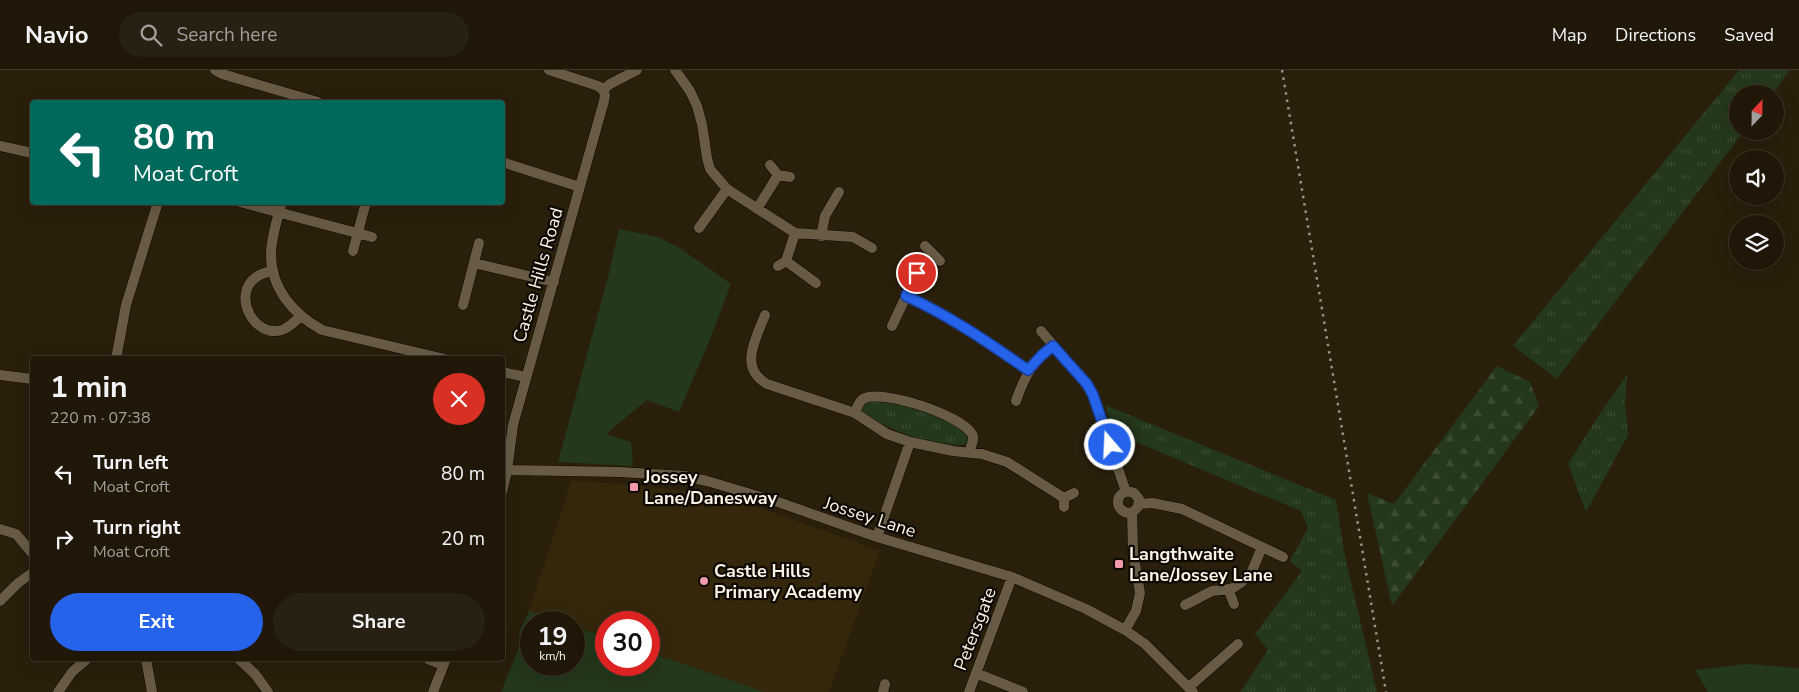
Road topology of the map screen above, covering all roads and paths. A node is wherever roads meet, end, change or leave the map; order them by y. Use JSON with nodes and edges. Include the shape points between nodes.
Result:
{"nodes":[{"id":1,"x":215,"y":70,"type":"edge"},
{"id":2,"x":549,"y":70,"type":"edge"},
{"id":3,"x":637,"y":70,"type":"edge"},
{"id":4,"x":675,"y":70,"type":"edge"},
{"id":5,"x":603,"y":90,"type":"junction"},
{"id":6,"x":306,"y":100,"type":"edge"},
{"id":7,"x":0,"y":146,"type":"edge"},
{"id":8,"x":30,"y":153,"type":"edge"},
{"id":9,"x":505,"y":163,"type":"edge"},
{"id":10,"x":770,"y":165,"type":"dead end"},
{"id":11,"x":778,"y":175,"type":"junction"},
{"id":12,"x":790,"y":177,"type":"dead end"},
{"id":13,"x":580,"y":187,"type":"junction"},
{"id":14,"x":727,"y":189,"type":"junction"},
{"id":15,"x":839,"y":192,"type":"dead end"},
{"id":16,"x":157,"y":205,"type":"edge"},
{"id":17,"x":251,"y":205,"type":"edge"},
{"id":18,"x":281,"y":205,"type":"edge"},
{"id":19,"x":365,"y":205,"type":"edge"},
{"id":20,"x":757,"y":209,"type":"junction"},
{"id":21,"x":279,"y":213,"type":"junction"},
{"id":22,"x":699,"y":228,"type":"dead end"},
{"id":23,"x":358,"y":233,"type":"junction"},
{"id":24,"x":795,"y":233,"type":"junction"},
{"id":25,"x":821,"y":236,"type":"junction"},
{"id":26,"x":372,"y":237,"type":"dead end"},
{"id":27,"x":479,"y":243,"type":"dead end"},
{"id":28,"x":925,"y":246,"type":"dead end"},
{"id":29,"x":872,"y":248,"type":"dead end"},
{"id":30,"x":353,"y":251,"type":"dead end"},
{"id":31,"x":474,"y":263,"type":"junction"},
{"id":32,"x":273,"y":271,"type":"junction"},
{"id":33,"x":554,"y":282,"type":"junction"},
{"id":34,"x":816,"y":283,"type":"dead end"},
{"id":35,"x":906,"y":296,"type":"junction"},
{"id":36,"x":463,"y":305,"type":"dead end"},
{"id":37,"x":765,"y":315,"type":"dead end"},
{"id":38,"x":301,"y":316,"type":"junction"},
{"id":39,"x":892,"y":326,"type":"dead end"},
{"id":40,"x":1041,"y":331,"type":"dead end"},
{"id":41,"x":1053,"y":346,"type":"junction"},
{"id":42,"x":117,"y":356,"type":"edge"},
{"id":43,"x":432,"y":356,"type":"edge"},
{"id":44,"x":1028,"y":370,"type":"junction"},
{"id":45,"x":505,"y":373,"type":"edge"},
{"id":46,"x":0,"y":375,"type":"edge"},
{"id":47,"x":526,"y":377,"type":"junction"},
{"id":48,"x":30,"y":379,"type":"edge"},
{"id":49,"x":1016,"y":401,"type":"dead end"},
{"id":50,"x":855,"y":413,"type":"junction"},
{"id":51,"x":910,"y":442,"type":"junction"},
{"id":52,"x":969,"y":452,"type":"junction"},
{"id":53,"x":505,"y":470,"type":"edge"},
{"id":54,"x":1126,"y":492,"type":"junction"},
{"id":55,"x":1074,"y":493,"type":"dead end"},
{"id":56,"x":1139,"y":504,"type":"junction"},
{"id":57,"x":1132,"y":513,"type":"junction"},
{"id":58,"x":0,"y":529,"type":"edge"},
{"id":59,"x":877,"y":537,"type":"junction"},
{"id":60,"x":1262,"y":547,"type":"junction"},
{"id":61,"x":30,"y":551,"type":"edge"},
{"id":62,"x":1284,"y":557,"type":"dead end"},
{"id":63,"x":30,"y":574,"type":"edge"},
{"id":64,"x":1012,"y":577,"type":"junction"},
{"id":65,"x":1228,"y":589,"type":"junction"},
{"id":66,"x":0,"y":601,"type":"edge"},
{"id":67,"x":1234,"y":604,"type":"dead end"},
{"id":68,"x":1185,"y":605,"type":"dead end"},
{"id":69,"x":1125,"y":630,"type":"junction"},
{"id":70,"x":1238,"y":644,"type":"dead end"},
{"id":71,"x":85,"y":661,"type":"edge"},
{"id":72,"x":146,"y":661,"type":"edge"},
{"id":73,"x":241,"y":661,"type":"edge"},
{"id":74,"x":444,"y":662,"type":"edge"},
{"id":75,"x":976,"y":673,"type":"junction"},
{"id":76,"x":1191,"y":690,"type":"edge"},
{"id":77,"x":58,"y":692,"type":"edge"},
{"id":78,"x":152,"y":692,"type":"edge"},
{"id":79,"x":268,"y":692,"type":"edge"},
{"id":80,"x":433,"y":692,"type":"edge"},
{"id":81,"x":969,"y":692,"type":"edge"},
{"id":82,"x":1023,"y":692,"type":"edge"}],
"edges":[{"from":1,"to":6,"type":"street"},
{"from":2,"to":5,"type":"street"},
{"from":3,"to":5,"type":"street"},
{"from":4,"to":14,"type":"street","via":[[697,106],[710,169]]},
{"from":5,"to":13,"type":"street","name":"Castle Hills Road","via":[[604,101]]},
{"from":7,"to":8,"type":"street"},
{"from":9,"to":13,"type":"street"},
{"from":10,"to":11,"type":"street"},
{"from":11,"to":12,"type":"street"},
{"from":11,"to":20,"type":"street"},
{"from":13,"to":33,"type":"street","name":"Castle Hills Road"},
{"from":14,"to":20,"type":"street"},
{"from":14,"to":22,"type":"street"},
{"from":15,"to":25,"type":"street","via":[[825,216]]},
{"from":16,"to":42,"type":"street","via":[[126,305]]},
{"from":17,"to":21,"type":"street"},
{"from":18,"to":21,"type":"street"},
{"from":19,"to":23,"type":"street"},
{"from":20,"to":24,"type":"street"},
{"from":21,"to":23,"type":"street"},
{"from":21,"to":32,"type":"street","via":[[271,254]]},
{"from":23,"to":26,"type":"street"},
{"from":23,"to":30,"type":"street"},
{"from":24,"to":25,"type":"street"},
{"from":24,"to":34,"type":"street","via":[[782,263]]},
{"from":25,"to":29,"type":"street","via":[[853,238]]},
{"from":27,"to":31,"type":"street"},
{"from":28,"to":35,"type":"street","via":[[937,258],[917,273]]},
{"from":31,"to":33,"type":"street"},
{"from":31,"to":36,"type":"street"},
{"from":32,"to":38,"type":"street","via":[[292,309]]},
{"from":32,"to":38,"type":"street","via":[[256,277],[248,287],[245,299],[248,313],[256,324],[272,331],[285,329]]},
{"from":33,"to":47,"type":"street","name":"Castle Hills Road"},
{"from":35,"to":39,"type":"street"},
{"from":35,"to":44,"type":"street","via":[[978,335]]},
{"from":37,"to":50,"type":"street","via":[[751,352],[754,374],[767,384]]},
{"from":38,"to":43,"type":"street","via":[[322,330]]},
{"from":40,"to":41,"type":"street"},
{"from":41,"to":44,"type":"street"},
{"from":41,"to":54,"type":"street","via":[[1093,395]]},
{"from":44,"to":49,"type":"street"},
{"from":45,"to":47,"type":"street"},
{"from":46,"to":48,"type":"street"},
{"from":47,"to":53,"type":"street","name":"Castle Hills Road"},
{"from":50,"to":51,"type":"street","via":[[887,434]]},
{"from":50,"to":52,"type":"street","via":[[860,401],[867,397],[898,400],[928,408],[969,430],[973,440]]},
{"from":51,"to":52,"type":"street"},
{"from":51,"to":59,"type":"street"},
{"from":52,"to":55,"type":"street","via":[[1007,462],[1064,503]]},
{"from":53,"to":59,"type":"street","name":"Jossey Lane","via":[[684,476],[778,502]]},
{"from":54,"to":56,"type":"street","via":[[1137,496]]},
{"from":54,"to":57,"type":"street","via":[[1118,498],[1118,505],[1125,513]]},
{"from":56,"to":57,"type":"street"},
{"from":56,"to":60,"type":"street","via":[[1182,509]]},
{"from":57,"to":69,"type":"street","via":[[1133,552],[1140,593],[1136,611]]},
{"from":58,"to":61,"type":"street","via":[[16,534]]},
{"from":59,"to":64,"type":"street","name":"Jossey Lane"},
{"from":60,"to":62,"type":"street"},
{"from":60,"to":65,"type":"street","via":[[1247,578]]},
{"from":63,"to":66,"type":"street"},
{"from":64,"to":69,"type":"street","name":"Jossey Lane"},
{"from":64,"to":75,"type":"street","name":"Petersgate"},
{"from":65,"to":67,"type":"street"},
{"from":65,"to":68,"type":"street","via":[[1212,591]]},
{"from":69,"to":76,"type":"street","name":"Jossey Lane","via":[[1159,656]]},
{"from":70,"to":76,"type":"street"},
{"from":71,"to":77,"type":"street"},
{"from":72,"to":78,"type":"street"},
{"from":73,"to":79,"type":"street","via":[[256,674]]},
{"from":74,"to":80,"type":"street"},
{"from":75,"to":81,"type":"street","name":"Petersgate"},
{"from":75,"to":82,"type":"street"}]}
